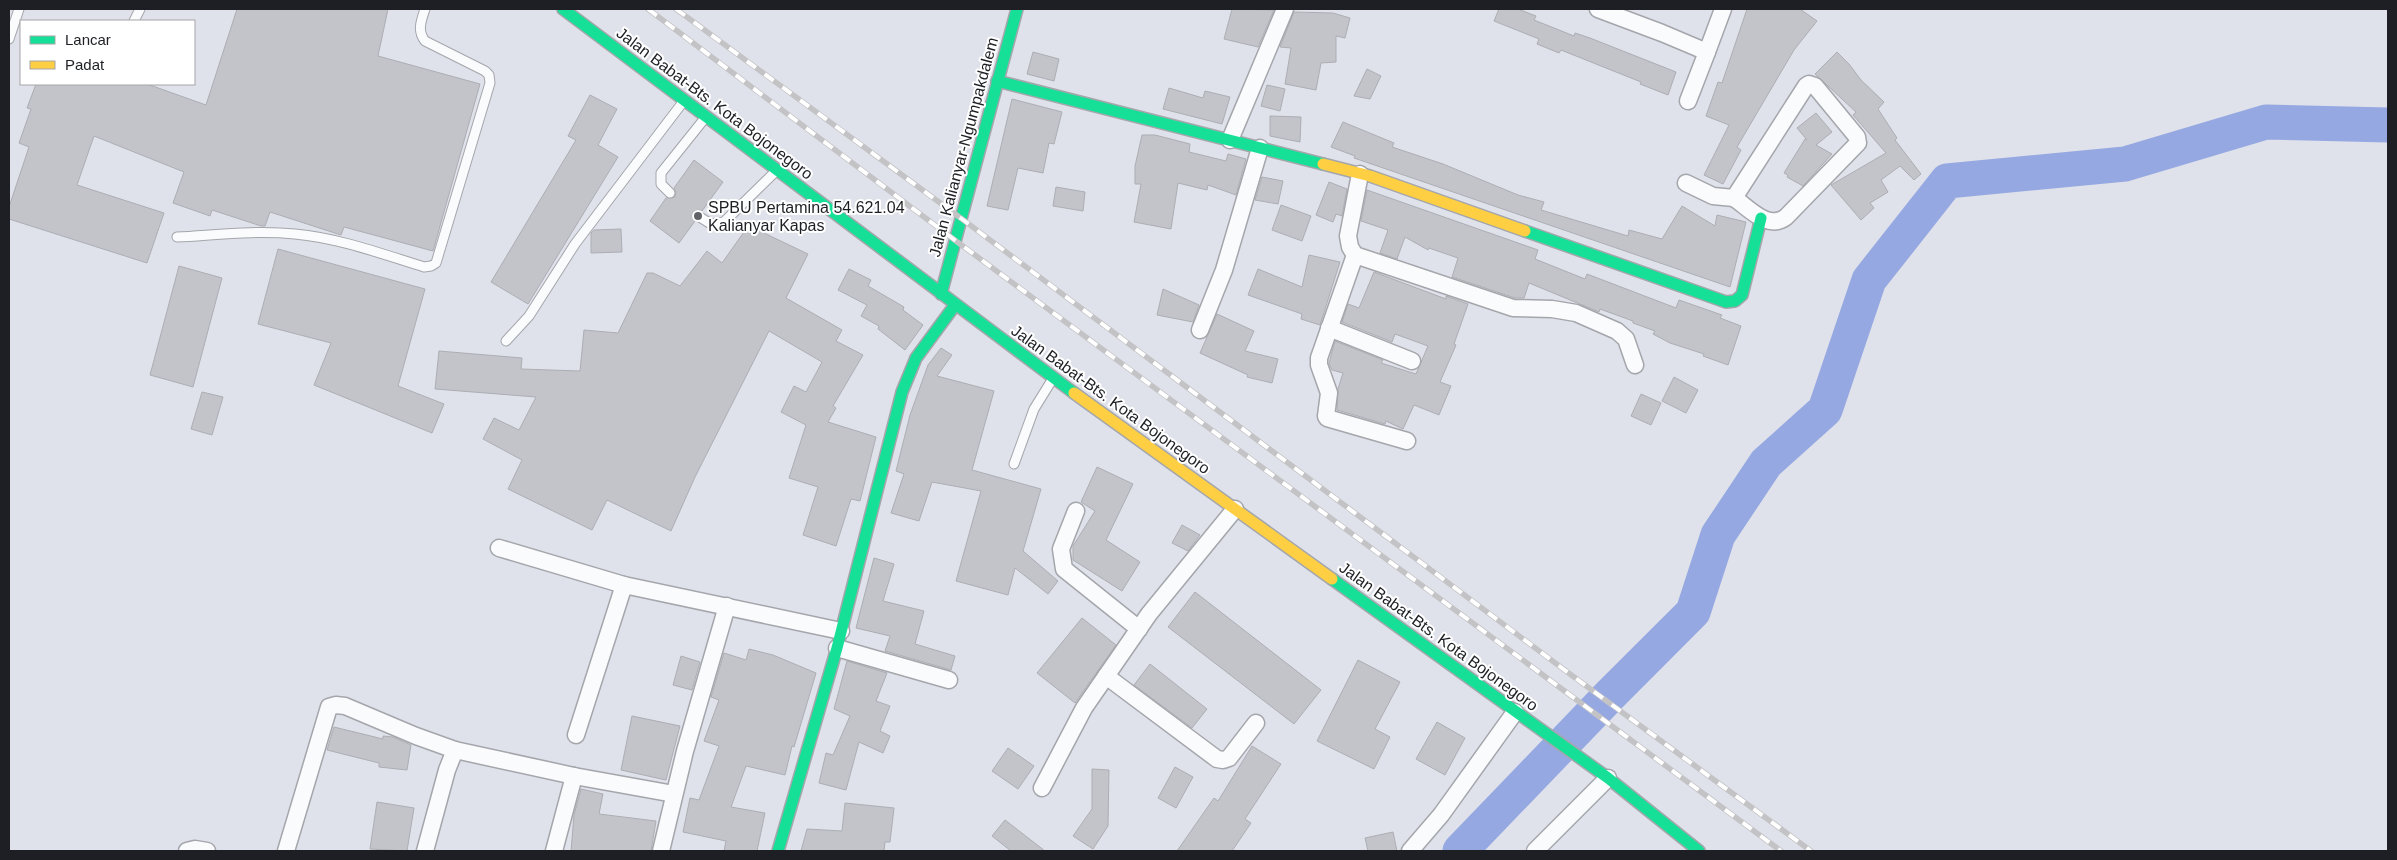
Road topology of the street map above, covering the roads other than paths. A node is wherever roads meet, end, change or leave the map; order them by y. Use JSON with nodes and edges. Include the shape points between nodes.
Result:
{"nodes":[{"id":1,"x":19,"y":9,"type":"edge"},
{"id":2,"x":425,"y":9,"type":"edge"},
{"id":3,"x":563,"y":9,"type":"edge"},
{"id":4,"x":1017,"y":9,"type":"edge"},
{"id":5,"x":1285,"y":9,"type":"edge"},
{"id":6,"x":1598,"y":9,"type":"edge"},
{"id":7,"x":1723,"y":9,"type":"edge"},
{"id":8,"x":9,"y":39,"type":"edge"},
{"id":9,"x":1707,"y":52,"type":"junction"},
{"id":10,"x":997,"y":81,"type":"junction"},
{"id":11,"x":684,"y":100,"type":"junction"},
{"id":12,"x":1688,"y":102,"type":"dead end"},
{"id":13,"x":706,"y":117,"type":"junction"},
{"id":14,"x":1230,"y":140,"type":"junction"},
{"id":15,"x":1260,"y":148,"type":"junction"},
{"id":16,"x":777,"y":170,"type":"junction"},
{"id":17,"x":1360,"y":174,"type":"junction"},
{"id":18,"x":1686,"y":183,"type":"dead end"},
{"id":19,"x":670,"y":193,"type":"dead end"},
{"id":20,"x":1734,"y":198,"type":"junction"},
{"id":21,"x":698,"y":216,"type":"dead end"},
{"id":22,"x":1761,"y":218,"type":"junction"},
{"id":23,"x":177,"y":237,"type":"dead end"},
{"id":24,"x":1354,"y":255,"type":"junction"},
{"id":25,"x":940,"y":294,"type":"junction"},
{"id":26,"x":955,"y":305,"type":"junction"},
{"id":27,"x":1329,"y":328,"type":"junction"},
{"id":28,"x":1200,"y":330,"type":"dead end"},
{"id":29,"x":506,"y":341,"type":"dead end"},
{"id":30,"x":1412,"y":361,"type":"dead end"},
{"id":31,"x":1635,"y":365,"type":"dead end"},
{"id":32,"x":1053,"y":378,"type":"junction"},
{"id":33,"x":1407,"y":441,"type":"dead end"},
{"id":34,"x":1014,"y":464,"type":"dead end"},
{"id":35,"x":1235,"y":509,"type":"junction"},
{"id":36,"x":1076,"y":511,"type":"dead end"},
{"id":37,"x":498,"y":548,"type":"dead end"},
{"id":38,"x":624,"y":585,"type":"junction"},
{"id":39,"x":727,"y":606,"type":"junction"},
{"id":40,"x":1139,"y":629,"type":"junction"},
{"id":41,"x":840,"y":631,"type":"junction"},
{"id":42,"x":837,"y":648,"type":"junction"},
{"id":43,"x":1106,"y":676,"type":"junction"},
{"id":44,"x":949,"y":680,"type":"dead end"},
{"id":45,"x":1516,"y":712,"type":"junction"},
{"id":46,"x":1256,"y":723,"type":"dead end"},
{"id":47,"x":576,"y":735,"type":"dead end"},
{"id":48,"x":455,"y":750,"type":"junction"},
{"id":49,"x":574,"y":776,"type":"junction"},
{"id":50,"x":1608,"y":778,"type":"junction"},
{"id":51,"x":1042,"y":788,"type":"dead end"},
{"id":52,"x":674,"y":794,"type":"junction"},
{"id":53,"x":1695,"y":850,"type":"edge"},
{"id":54,"x":186,"y":851,"type":"edge"},
{"id":55,"x":207,"y":851,"type":"edge"},
{"id":56,"x":286,"y":851,"type":"edge"},
{"id":57,"x":425,"y":851,"type":"edge"},
{"id":58,"x":554,"y":851,"type":"edge"},
{"id":59,"x":661,"y":851,"type":"edge"},
{"id":60,"x":778,"y":851,"type":"edge"},
{"id":61,"x":1410,"y":851,"type":"edge"},
{"id":62,"x":1535,"y":851,"type":"edge"}],
"edges":[{"from":1,"to":8,"type":"lane"},
{"from":2,"to":23,"type":"lane","via":[[420,27],[420,35],[425,42],[485,71],[490,83],[436,263],[424,266],[363,248],[295,234]]},
{"from":3,"to":11,"type":"main road","name":"Jalan Babat-Bts. Kota Bojonegoro"},
{"from":4,"to":10,"type":"main road","name":"Jalan Kalianyar-Ngumpakdalem"},
{"from":5,"to":14,"type":"street"},
{"from":6,"to":9,"type":"street"},
{"from":7,"to":9,"type":"street"},
{"from":9,"to":12,"type":"street"},
{"from":10,"to":14,"type":"main road"},
{"from":10,"to":25,"type":"main road","name":"Jalan Kalianyar-Ngumpakdalem"},
{"from":11,"to":13,"type":"main road","name":"Jalan Babat-Bts. Kota Bojonegoro"},
{"from":11,"to":29,"type":"lane","via":[[576,244],[528,316]]},
{"from":13,"to":16,"type":"main road","name":"Jalan Babat-Bts. Kota Bojonegoro"},
{"from":13,"to":19,"type":"lane","via":[[661,173],[661,184]]},
{"from":14,"to":15,"type":"main road"},
{"from":15,"to":17,"type":"main road"},
{"from":15,"to":28,"type":"street","via":[[1224,270]]},
{"from":16,"to":21,"type":"lane","via":[[724,222],[711,224]]},
{"from":16,"to":25,"type":"main road","name":"Jalan Babat-Bts. Kota Bojonegoro"},
{"from":17,"to":22,"type":"main road","via":[[1726,302],[1735,301],[1742,295]]},
{"from":17,"to":24,"type":"street","via":[[1348,236]]},
{"from":18,"to":20,"type":"street","via":[[1713,196]]},
{"from":20,"to":22,"type":"street"},
{"from":20,"to":22,"type":"street","via":[[1806,86],[1815,86],[1857,137],[1858,143],[1786,217],[1773,222]]},
{"from":24,"to":27,"type":"street"},
{"from":24,"to":31,"type":"street","via":[[1513,308],[1576,313],[1618,331],[1626,339]]},
{"from":25,"to":26,"type":"main road","name":"Jalan Babat-Bts. Kota Bojonegoro"},
{"from":26,"to":32,"type":"main road","name":"Jalan Babat-Bts. Kota Bojonegoro"},
{"from":26,"to":41,"type":"main road","via":[[916,358],[908,376]]},
{"from":27,"to":30,"type":"street"},
{"from":27,"to":33,"type":"street","via":[[1319,358],[1329,393],[1327,418]]},
{"from":32,"to":34,"type":"lane","via":[[1034,409]]},
{"from":32,"to":35,"type":"main road","name":"Jalan Babat-Bts. Kota Bojonegoro"},
{"from":35,"to":40,"type":"street"},
{"from":35,"to":45,"type":"main road","name":"Jalan Babat-Bts. Kota Bojonegoro"},
{"from":36,"to":40,"type":"street","via":[[1061,549],[1064,569]]},
{"from":37,"to":38,"type":"street"},
{"from":38,"to":39,"type":"street"},
{"from":38,"to":47,"type":"street"},
{"from":39,"to":41,"type":"street"},
{"from":39,"to":52,"type":"street"},
{"from":40,"to":43,"type":"street"},
{"from":41,"to":42,"type":"main road"},
{"from":42,"to":44,"type":"street"},
{"from":42,"to":60,"type":"main road"},
{"from":43,"to":46,"type":"street","via":[[1217,759],[1229,758]]},
{"from":43,"to":51,"type":"street","via":[[1084,708]]},
{"from":45,"to":50,"type":"main road","name":"Jalan Babat-Bts. Kota Bojonegoro"},
{"from":45,"to":61,"type":"street","via":[[1441,815]]},
{"from":48,"to":49,"type":"street"},
{"from":48,"to":56,"type":"street","via":[[345,706],[329,707]]},
{"from":48,"to":57,"type":"street"},
{"from":49,"to":52,"type":"street"},
{"from":49,"to":58,"type":"street"},
{"from":50,"to":53,"type":"main road","name":"Jalan Babat-Bts. Kota Bojonegoro"},
{"from":50,"to":62,"type":"street"},
{"from":52,"to":59,"type":"street"},
{"from":54,"to":55,"type":"street"}]}
